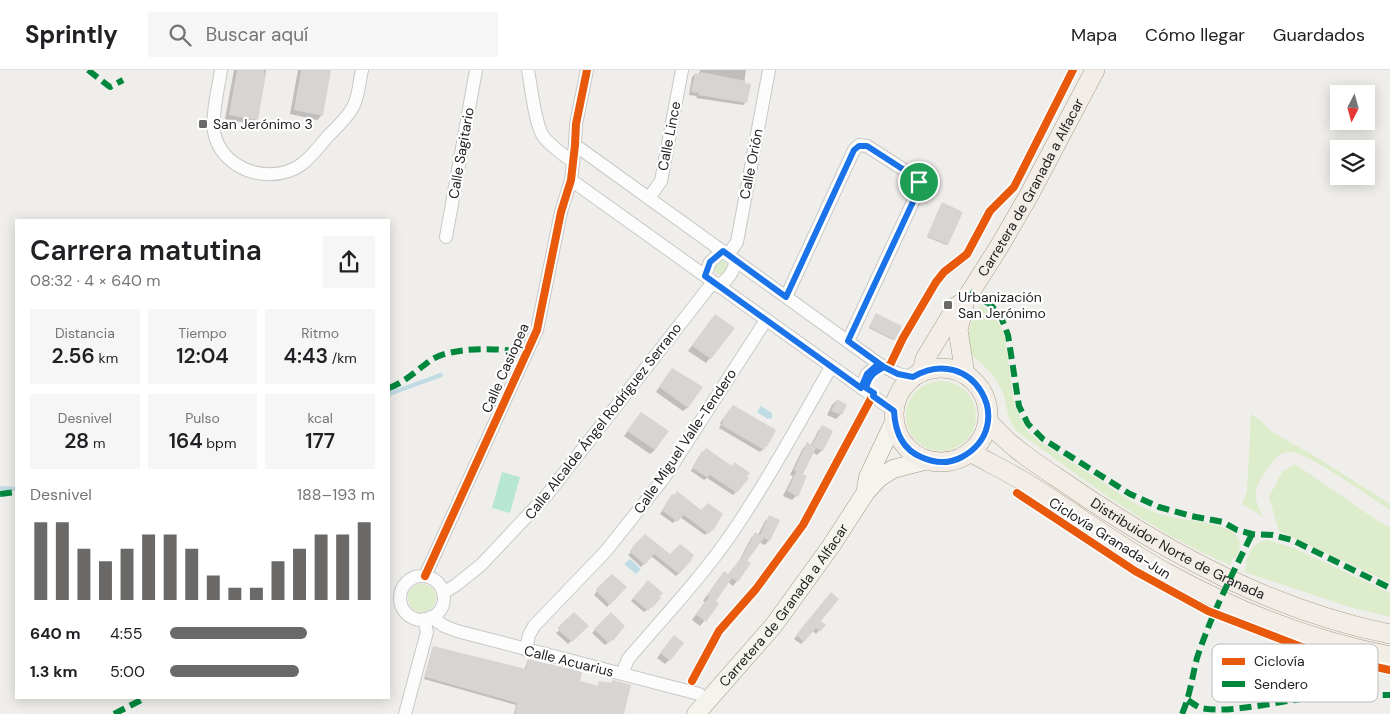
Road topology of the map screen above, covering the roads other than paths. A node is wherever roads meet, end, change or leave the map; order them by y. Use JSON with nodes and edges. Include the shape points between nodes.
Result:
{"nodes":[{"id":1,"x":221,"y":70,"type":"edge"},
{"id":2,"x":362,"y":70,"type":"edge"},
{"id":3,"x":476,"y":70,"type":"edge"},
{"id":4,"x":528,"y":70,"type":"edge"},
{"id":5,"x":587,"y":70,"type":"edge"},
{"id":6,"x":682,"y":70,"type":"edge"},
{"id":7,"x":769,"y":70,"type":"edge"},
{"id":8,"x":1095,"y":70,"type":"edge"},
{"id":9,"x":575,"y":145,"type":"junction"},
{"id":10,"x":573,"y":162,"type":"junction"},
{"id":11,"x":571,"y":180,"type":"junction"},
{"id":12,"x":649,"y":198,"type":"junction"},
{"id":13,"x":446,"y":237,"type":"dead end"},
{"id":14,"x":729,"y":256,"type":"junction"},
{"id":15,"x":712,"y":281,"type":"junction"},
{"id":16,"x":786,"y":297,"type":"junction"},
{"id":17,"x":964,"y":302,"type":"junction"},
{"id":18,"x":766,"y":320,"type":"junction"},
{"id":19,"x":848,"y":341,"type":"junction"},
{"id":20,"x":878,"y":364,"type":"junction"},
{"id":21,"x":830,"y":367,"type":"junction"},
{"id":22,"x":917,"y":374,"type":"junction"},
{"id":23,"x":965,"y":374,"type":"junction"},
{"id":24,"x":861,"y":388,"type":"junction"},
{"id":25,"x":894,"y":417,"type":"junction"},
{"id":26,"x":988,"y":421,"type":"junction"},
{"id":27,"x":970,"y":452,"type":"junction"},
{"id":28,"x":928,"y":460,"type":"junction"},
{"id":29,"x":866,"y":492,"type":"junction"},
{"id":30,"x":425,"y":576,"type":"junction"},
{"id":31,"x":443,"y":592,"type":"junction"},
{"id":32,"x":427,"y":618,"type":"junction"},
{"id":33,"x":1390,"y":634,"type":"edge"},
{"id":34,"x":1341,"y":644,"type":"edge"},
{"id":35,"x":526,"y":650,"type":"junction"},
{"id":36,"x":622,"y":674,"type":"junction"},
{"id":37,"x":702,"y":708,"type":"edge"},
{"id":38,"x":405,"y":714,"type":"edge"}],
"edges":[{"from":1,"to":2,"type":"street","via":[[213,117],[217,142],[232,161],[247,170],[265,174],[290,170],[310,156],[354,106]]},
{"from":3,"to":13,"type":"street","name":"Calle Sagitario"},
{"from":4,"to":10,"type":"street","via":[[542,135]]},
{"from":5,"to":9,"type":"street","name":"Calle Casiopea"},
{"from":6,"to":12,"type":"street","name":"Calle Lince","via":[[661,181]]},
{"from":7,"to":14,"type":"street","name":"Calle Orión","via":[[737,242]]},
{"from":8,"to":17,"type":"main road","name":"Carretera de Granada a Alfacar","via":[[1023,206]]},
{"from":9,"to":10,"type":"street","name":"Calle Casiopea"},
{"from":9,"to":12,"type":"street"},
{"from":10,"to":11,"type":"street","name":"Calle Casiopea"},
{"from":11,"to":15,"type":"street"},
{"from":11,"to":30,"type":"street","name":"Calle Casiopea","via":[[561,212],[538,330]]},
{"from":12,"to":14,"type":"street"},
{"from":14,"to":15,"type":"street","via":[[710,262]]},
{"from":14,"to":15,"type":"street","via":[[730,276],[726,281]]},
{"from":14,"to":16,"type":"street"},
{"from":15,"to":18,"type":"street"},
{"from":15,"to":31,"type":"street","name":"Calle Alcalde Ángel Rodríguez Serrano","via":[[546,496],[481,564]]},
{"from":16,"to":19,"type":"street"},
{"from":16,"to":19,"type":"street","via":[[854,150],[867,146],[915,177],[919,189]]},
{"from":17,"to":22,"type":"main road","name":"Carretera de Granada a Alfacar","via":[[957,306]]},
{"from":17,"to":23,"type":"main road","name":"Carretera de Granada a Alfacar","via":[[958,330]]},
{"from":18,"to":21,"type":"street"},
{"from":18,"to":35,"type":"street","name":"Calle Miguel Valle-Tendero","via":[[664,478],[606,551],[534,626]]},
{"from":19,"to":20,"type":"street"},
{"from":20,"to":22,"type":"street","via":[[892,372]]},
{"from":20,"to":24,"type":"street","via":[[867,374]]},
{"from":21,"to":24,"type":"street"},
{"from":21,"to":36,"type":"street","via":[[785,449],[731,534],[701,575],[628,659]]},
{"from":22,"to":23,"type":"main road","via":[[936,368],[951,368]]},
{"from":22,"to":25,"type":"main road","via":[[904,385],[897,397]]},
{"from":23,"to":26,"type":"main road","via":[[984,394]]},
{"from":24,"to":25,"type":"street"},
{"from":25,"to":28,"type":"main road","via":[[898,435],[906,446]]},
{"from":25,"to":29,"type":"street","name":"Carretera de Granada a Alfacar","via":[[868,477]]},
{"from":26,"to":27,"type":"main road","via":[[979,444]]},
{"from":26,"to":33,"type":"main road","name":"Distribuidor Norte de Granada","via":[[1014,448],[1175,553],[1306,611]]},
{"from":27,"to":28,"type":"main road","via":[[943,462]]},
{"from":27,"to":34,"type":"main road","name":"Distribuidor Norte de Granada","via":[[1024,482],[1165,573],[1290,629]]},
{"from":28,"to":29,"type":"street","name":"Carretera de Granada a Alfacar","via":[[892,469]]},
{"from":29,"to":37,"type":"street","name":"Carretera de Granada a Alfacar","via":[[791,603]]},
{"from":30,"to":31,"type":"street","via":[[436,582]]},
{"from":30,"to":32,"type":"street","via":[[411,579],[401,590],[400,597],[404,611],[410,616]]},
{"from":31,"to":32,"type":"street","via":[[442,607]]},
{"from":32,"to":35,"type":"street","name":"Calle Acuarius","via":[[457,631]]},
{"from":32,"to":38,"type":"street","via":[[427,632]]},
{"from":35,"to":36,"type":"street","name":"Calle Acuarius"},
{"from":36,"to":37,"type":"street","name":"Calle Acuarius","via":[[699,694]]}]}
